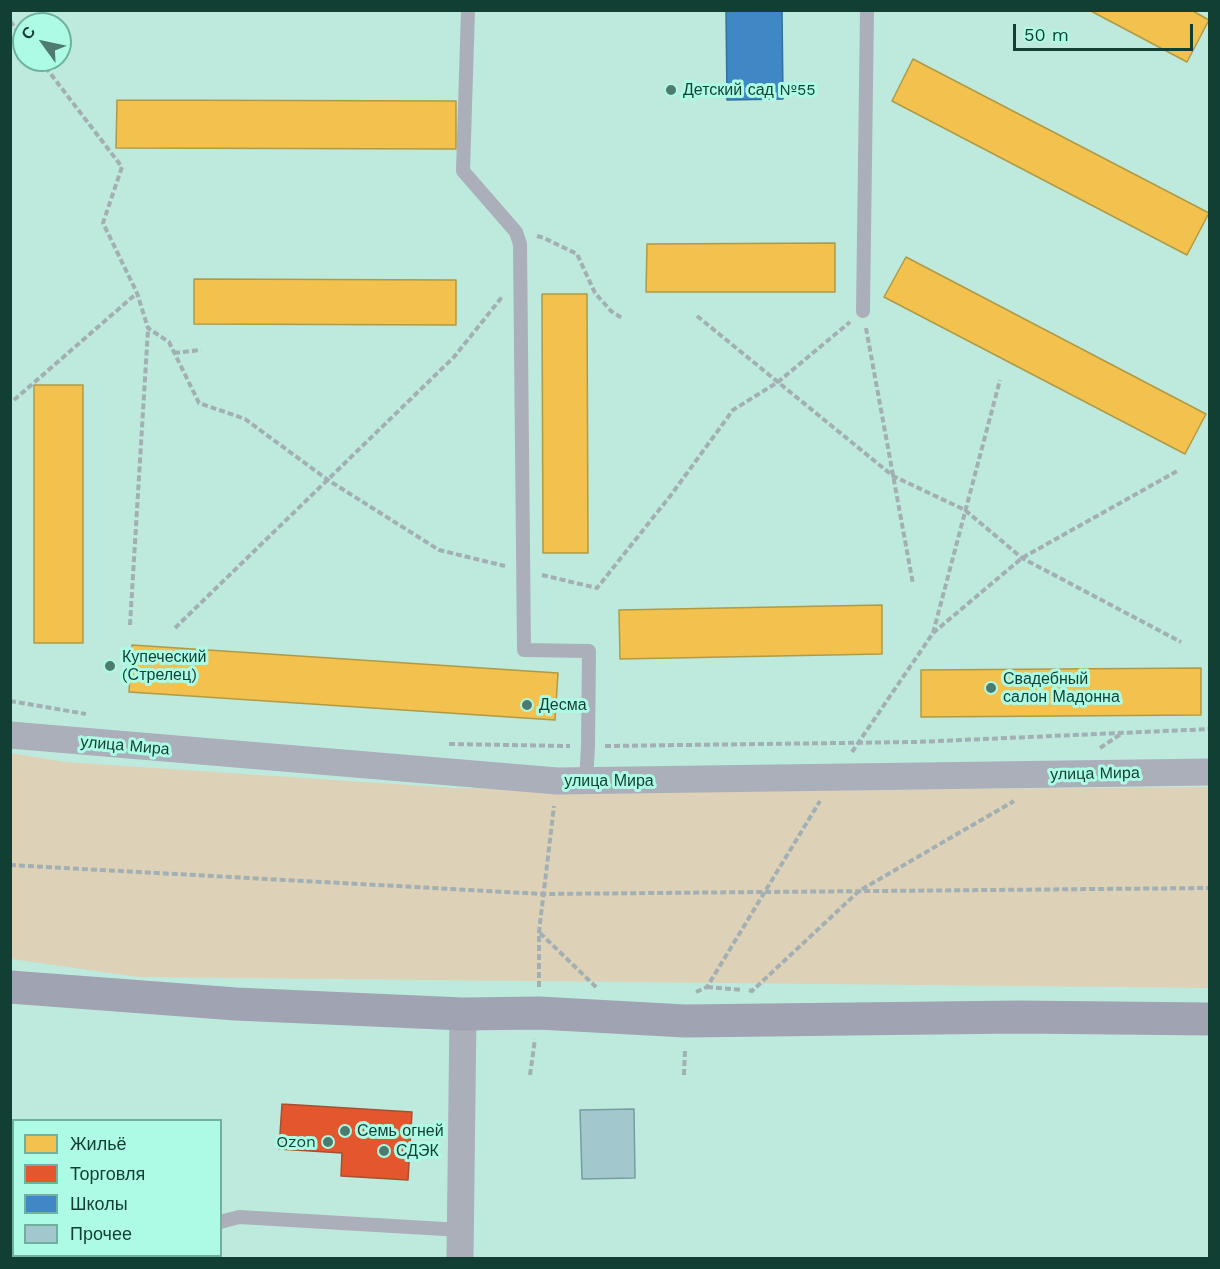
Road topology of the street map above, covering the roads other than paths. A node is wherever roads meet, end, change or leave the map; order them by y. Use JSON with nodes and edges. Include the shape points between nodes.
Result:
{"nodes":[{"id":1,"x":468,"y":10,"type":"edge"},
{"id":2,"x":867,"y":10,"type":"edge"},
{"id":3,"x":863,"y":311,"type":"road end"},
{"id":4,"x":10,"y":735,"type":"edge"},
{"id":5,"x":1209,"y":772,"type":"edge"},
{"id":6,"x":586,"y":782,"type":"junction"},
{"id":7,"x":10,"y":987,"type":"edge"},
{"id":8,"x":463,"y":1014,"type":"junction"},
{"id":9,"x":1209,"y":1019,"type":"edge"},
{"id":10,"x":222,"y":1221,"type":"edge"},
{"id":11,"x":461,"y":1230,"type":"junction"},
{"id":12,"x":460,"y":1258,"type":"edge"}],
"edges":[{"from":1,"to":6,"type":"lane","via":[[463,171],[516,232],[520,244],[524,650],[589,651]]},
{"from":2,"to":3,"type":"lane"},
{"from":4,"to":6,"type":"street","name":"улица Мира"},
{"from":5,"to":6,"type":"street","name":"улица Мира"},
{"from":7,"to":8,"type":"main road","via":[[236,1004]]},
{"from":8,"to":9,"type":"main road","via":[[539,1013],[685,1021]]},
{"from":8,"to":11,"type":"street"},
{"from":10,"to":11,"type":"lane","via":[[239,1217]]},
{"from":11,"to":12,"type":"street"}]}
